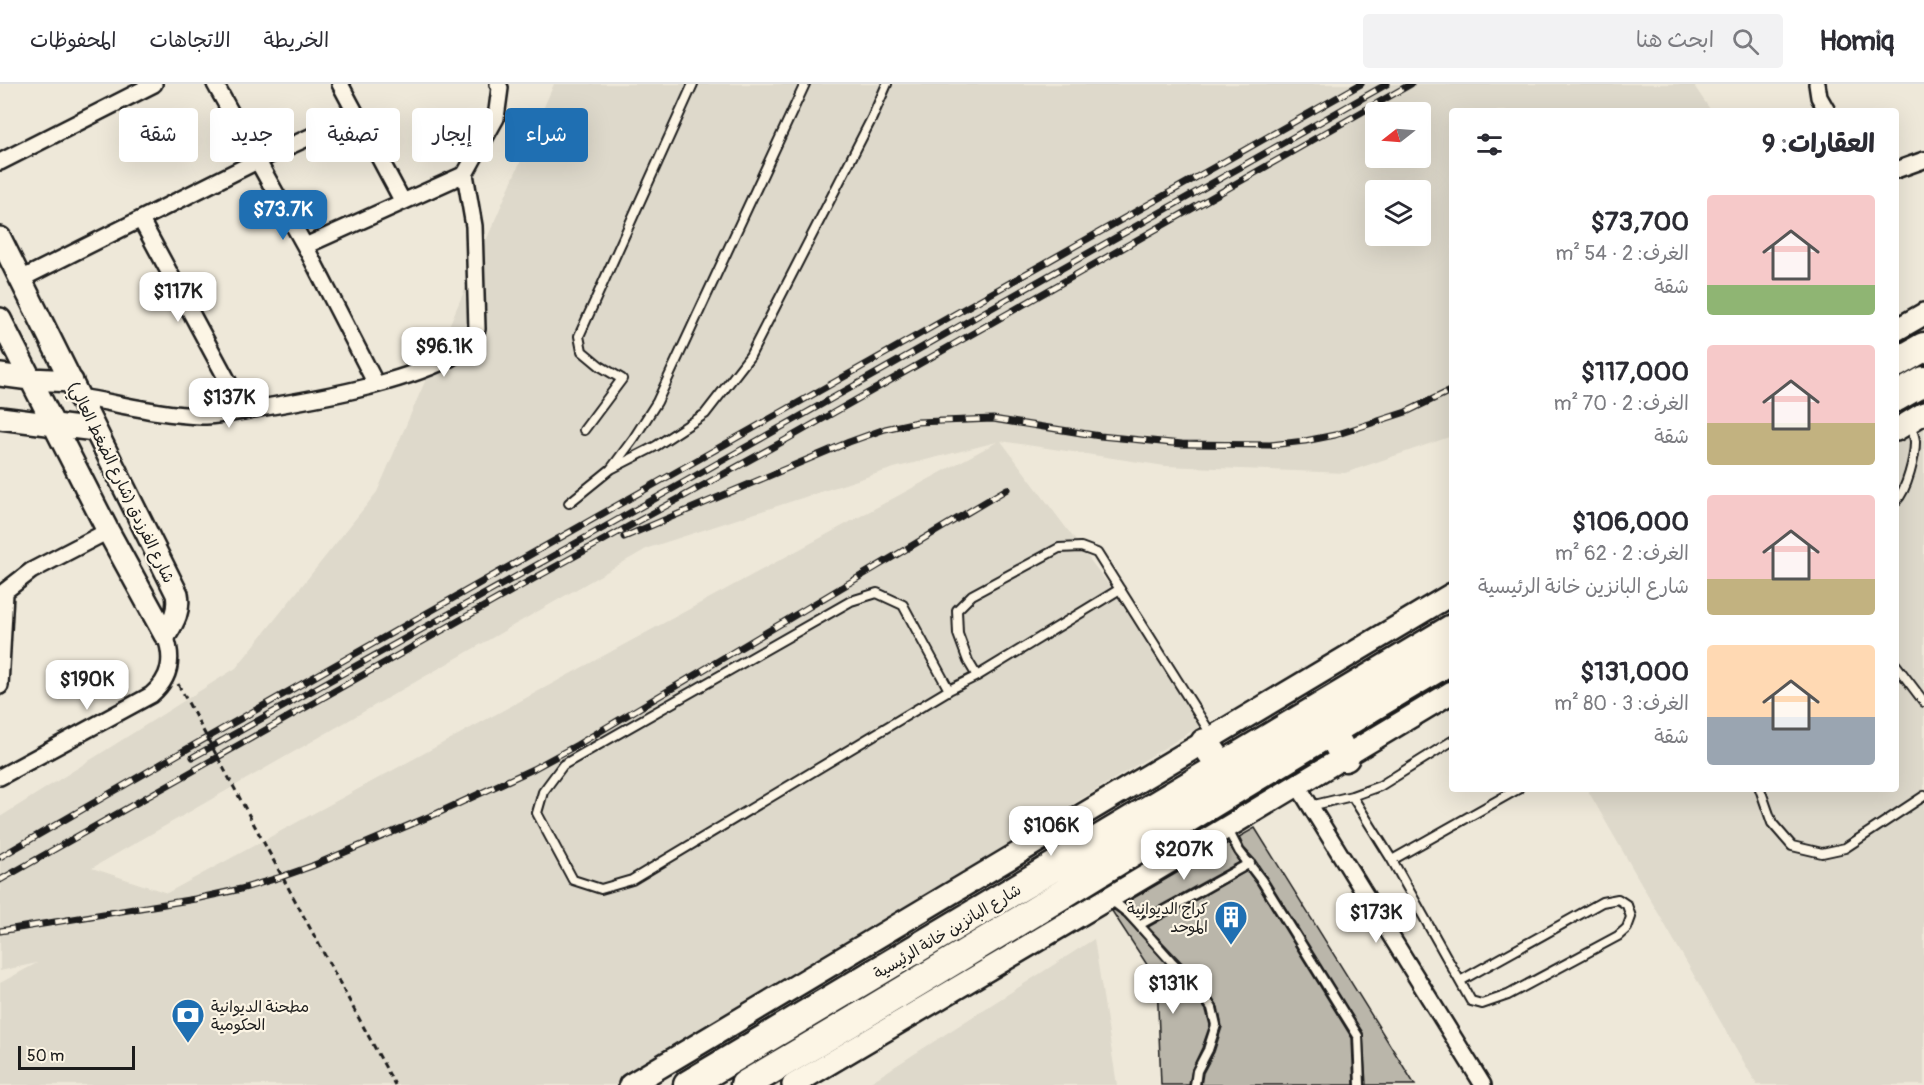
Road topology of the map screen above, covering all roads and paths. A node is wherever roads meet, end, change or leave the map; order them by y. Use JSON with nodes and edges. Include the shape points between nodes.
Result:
{"nodes":[{"id":1,"x":154,"y":84,"type":"edge"},
{"id":2,"x":216,"y":84,"type":"edge"},
{"id":3,"x":340,"y":84,"type":"edge"},
{"id":4,"x":498,"y":84,"type":"edge"},
{"id":5,"x":693,"y":84,"type":"edge"},
{"id":6,"x":805,"y":84,"type":"edge"},
{"id":7,"x":887,"y":84,"type":"edge"},
{"id":8,"x":1817,"y":84,"type":"edge"},
{"id":9,"x":230,"y":108,"type":"edge"},
{"id":10,"x":352,"y":108,"type":"edge"},
{"id":11,"x":1825,"y":108,"type":"edge"},
{"id":12,"x":1924,"y":160,"type":"edge"},
{"id":13,"x":0,"y":162,"type":"edge"},
{"id":14,"x":255,"y":162,"type":"edge"},
{"id":15,"x":260,"y":162,"type":"edge"},
{"id":16,"x":381,"y":162,"type":"edge"},
{"id":17,"x":1899,"y":169,"type":"edge"},
{"id":18,"x":465,"y":174,"type":"junction"},
{"id":19,"x":403,"y":202,"type":"junction"},
{"id":20,"x":141,"y":220,"type":"junction"},
{"id":21,"x":0,"y":238,"type":"edge"},
{"id":22,"x":305,"y":246,"type":"junction"},
{"id":23,"x":21,"y":279,"type":"junction"},
{"id":24,"x":1924,"y":314,"type":"edge"},
{"id":25,"x":0,"y":319,"type":"edge"},
{"id":26,"x":1899,"y":328,"type":"edge"},
{"id":27,"x":1924,"y":347,"type":"edge"},
{"id":28,"x":1899,"y":361,"type":"edge"},
{"id":29,"x":0,"y":375,"type":"edge"},
{"id":30,"x":30,"y":379,"type":"junction"},
{"id":31,"x":1924,"y":382,"type":"edge"},
{"id":32,"x":376,"y":384,"type":"junction"},
{"id":33,"x":76,"y":389,"type":"junction"},
{"id":34,"x":1899,"y":396,"type":"edge"},
{"id":35,"x":244,"y":411,"type":"junction"},
{"id":36,"x":0,"y":418,"type":"edge"},
{"id":37,"x":1910,"y":422,"type":"edge"},
{"id":38,"x":54,"y":426,"type":"junction"},
{"id":39,"x":95,"y":430,"type":"junction"},
{"id":40,"x":584,"y":430,"type":"dead end"},
{"id":41,"x":611,"y":469,"type":"junction"},
{"id":42,"x":1899,"y":497,"type":"edge"},
{"id":43,"x":569,"y":504,"type":"dead end"},
{"id":44,"x":108,"y":531,"type":"junction"},
{"id":45,"x":1120,"y":589,"type":"junction"},
{"id":46,"x":2,"y":594,"type":"edge"},
{"id":47,"x":1449,"y":596,"type":"edge"},
{"id":48,"x":1449,"y":631,"type":"edge"},
{"id":49,"x":165,"y":635,"type":"junction"},
{"id":50,"x":1449,"y":662,"type":"edge"},
{"id":51,"x":170,"y":669,"type":"junction"},
{"id":52,"x":1899,"y":670,"type":"edge"},
{"id":53,"x":977,"y":676,"type":"junction"},
{"id":54,"x":0,"y":686,"type":"edge"},
{"id":55,"x":949,"y":690,"type":"junction"},
{"id":56,"x":1449,"y":694,"type":"edge"},
{"id":57,"x":1924,"y":702,"type":"edge"},
{"id":58,"x":1331,"y":731,"type":"junction"},
{"id":59,"x":1209,"y":741,"type":"junction"},
{"id":60,"x":1449,"y":743,"type":"edge"},
{"id":61,"x":1345,"y":757,"type":"junction"},
{"id":62,"x":1222,"y":767,"type":"junction"},
{"id":63,"x":0,"y":777,"type":"edge"},
{"id":64,"x":1298,"y":786,"type":"junction"},
{"id":65,"x":1513,"y":792,"type":"edge"},
{"id":66,"x":1761,"y":792,"type":"edge"},
{"id":67,"x":1352,"y":796,"type":"junction"},
{"id":68,"x":1924,"y":796,"type":"edge"},
{"id":69,"x":1310,"y":806,"type":"junction"},
{"id":70,"x":1227,"y":828,"type":"junction"},
{"id":71,"x":1392,"y":860,"type":"junction"},
{"id":72,"x":1250,"y":863,"type":"junction"},
{"id":73,"x":1109,"y":898,"type":"junction"},
{"id":74,"x":1139,"y":925,"type":"junction"},
{"id":75,"x":1460,"y":981,"type":"junction"},
{"id":76,"x":913,"y":1000,"type":"junction"},
{"id":77,"x":395,"y":1085,"type":"edge"},
{"id":78,"x":630,"y":1085,"type":"edge"},
{"id":79,"x":688,"y":1085,"type":"edge"},
{"id":80,"x":745,"y":1085,"type":"edge"},
{"id":81,"x":793,"y":1085,"type":"edge"},
{"id":82,"x":1195,"y":1085,"type":"edge"},
{"id":83,"x":1360,"y":1085,"type":"edge"},
{"id":84,"x":1483,"y":1085,"type":"edge"}],
"edges":[{"from":1,"to":13,"type":"street"},
{"from":2,"to":9,"type":"street"},
{"from":3,"to":10,"type":"street"},
{"from":4,"to":18,"type":"street","via":[[496,118]]},
{"from":5,"to":40,"type":"lane","via":[[579,336],[582,351],[622,379]]},
{"from":6,"to":41,"type":"lane","via":[[657,402]]},
{"from":7,"to":41,"type":"lane","via":[[750,356],[705,414]]},
{"from":8,"to":11,"type":"street"},
{"from":12,"to":17,"type":"street"},
{"from":14,"to":20,"type":"street"},
{"from":15,"to":22,"type":"street"},
{"from":16,"to":19,"type":"street"},
{"from":18,"to":19,"type":"street"},
{"from":18,"to":32,"type":"street","via":[[474,226],[474,337],[451,357]]},
{"from":19,"to":22,"type":"street"},
{"from":20,"to":23,"type":"street"},
{"from":20,"to":35,"type":"street"},
{"from":21,"to":23,"type":"main road","name":"شارع الفرزدق (شارع الضغط العالي)"},
{"from":22,"to":32,"type":"street"},
{"from":23,"to":33,"type":"main road","name":"شارع الفرزدق (شارع الضغط العالي)"},
{"from":24,"to":26,"type":"main road"},
{"from":25,"to":30,"type":"main road","name":"شارع الفرزدق (شارع الضغط العالي)"},
{"from":27,"to":28,"type":"highway"},
{"from":29,"to":30,"type":"main road"},
{"from":30,"to":33,"type":"main road"},
{"from":30,"to":38,"type":"main road","name":"شارع الفرزدق (شارع الضغط العالي)"},
{"from":31,"to":34,"type":"highway"},
{"from":32,"to":35,"type":"street"},
{"from":33,"to":35,"type":"street","via":[[157,411],[203,416]]},
{"from":33,"to":39,"type":"main road","name":"شارع الفرزدق (شارع الضغط العالي)"},
{"from":36,"to":38,"type":"main road"},
{"from":37,"to":42,"type":"lane","via":[[1915,441]]},
{"from":38,"to":39,"type":"main road"},
{"from":38,"to":44,"type":"main road","name":"شارع الفرزدق (شارع الضغط العالي)"},
{"from":39,"to":49,"type":"main road","name":"شارع الفرزدق (شارع الضغط العالي)","via":[[177,594],[177,615]]},
{"from":41,"to":43,"type":"lane"},
{"from":44,"to":46,"type":"street","via":[[31,571]]},
{"from":44,"to":49,"type":"main road","name":"شارع الفرزدق (شارع الضغط العالي)"},
{"from":45,"to":53,"type":"lane"},
{"from":45,"to":53,"type":"lane","via":[[1097,553],[1081,547],[1059,548],[972,595],[957,610],[958,634]]},
{"from":45,"to":59,"type":"lane"},
{"from":46,"to":54,"type":"street"},
{"from":47,"to":59,"type":"main road"},
{"from":48,"to":62,"type":"highway","name":"شارع البانزين خانة الرئيسية"},
{"from":49,"to":51,"type":"street","via":[[170,647]]},
{"from":50,"to":58,"type":"highway","name":"شارع البانزين خانة الرئيسية"},
{"from":51,"to":63,"type":"street","via":[[160,688],[151,695]]},
{"from":51,"to":77,"type":"path"},
{"from":52,"to":57,"type":"lane"},
{"from":53,"to":55,"type":"lane"},
{"from":55,"to":55,"type":"lane","via":[[632,879],[601,889],[573,880],[537,813],[543,792],[563,765],[851,601],[877,593],[903,605]]},
{"from":56,"to":61,"type":"main road"},
{"from":58,"to":61,"type":"highway"},
{"from":58,"to":76,"type":"highway","name":"شارع البانزين خانة الرئيسية"},
{"from":59,"to":62,"type":"highway"},
{"from":59,"to":78,"type":"main road"},
{"from":60,"to":67,"type":"lane","via":[[1380,786]]},
{"from":61,"to":64,"type":"main road"},
{"from":62,"to":79,"type":"highway","name":"شارع البانزين خانة الرئيسية"},
{"from":64,"to":69,"type":"street"},
{"from":64,"to":70,"type":"main road"},
{"from":65,"to":71,"type":"lane"},
{"from":66,"to":68,"type":"lane","via":[[1772,823],[1792,846],[1822,853],[1845,848]]},
{"from":67,"to":69,"type":"lane"},
{"from":67,"to":71,"type":"lane"},
{"from":69,"to":84,"type":"street"},
{"from":70,"to":72,"type":"lane"},
{"from":70,"to":73,"type":"main road"},
{"from":71,"to":75,"type":"lane"},
{"from":72,"to":74,"type":"lane"},
{"from":72,"to":83,"type":"lane","via":[[1358,1036]]},
{"from":73,"to":74,"type":"lane"},
{"from":73,"to":76,"type":"main road"},
{"from":74,"to":82,"type":"lane","via":[[1212,1008],[1216,1024]]},
{"from":75,"to":75,"type":"lane","via":[[1471,1001],[1482,1004],[1508,995],[1618,936],[1628,928],[1631,917],[1627,905],[1618,899],[1602,902]]},
{"from":76,"to":80,"type":"highway","name":"شارع البانزين خانة الرئيسية"},
{"from":76,"to":81,"type":"main road"}]}
